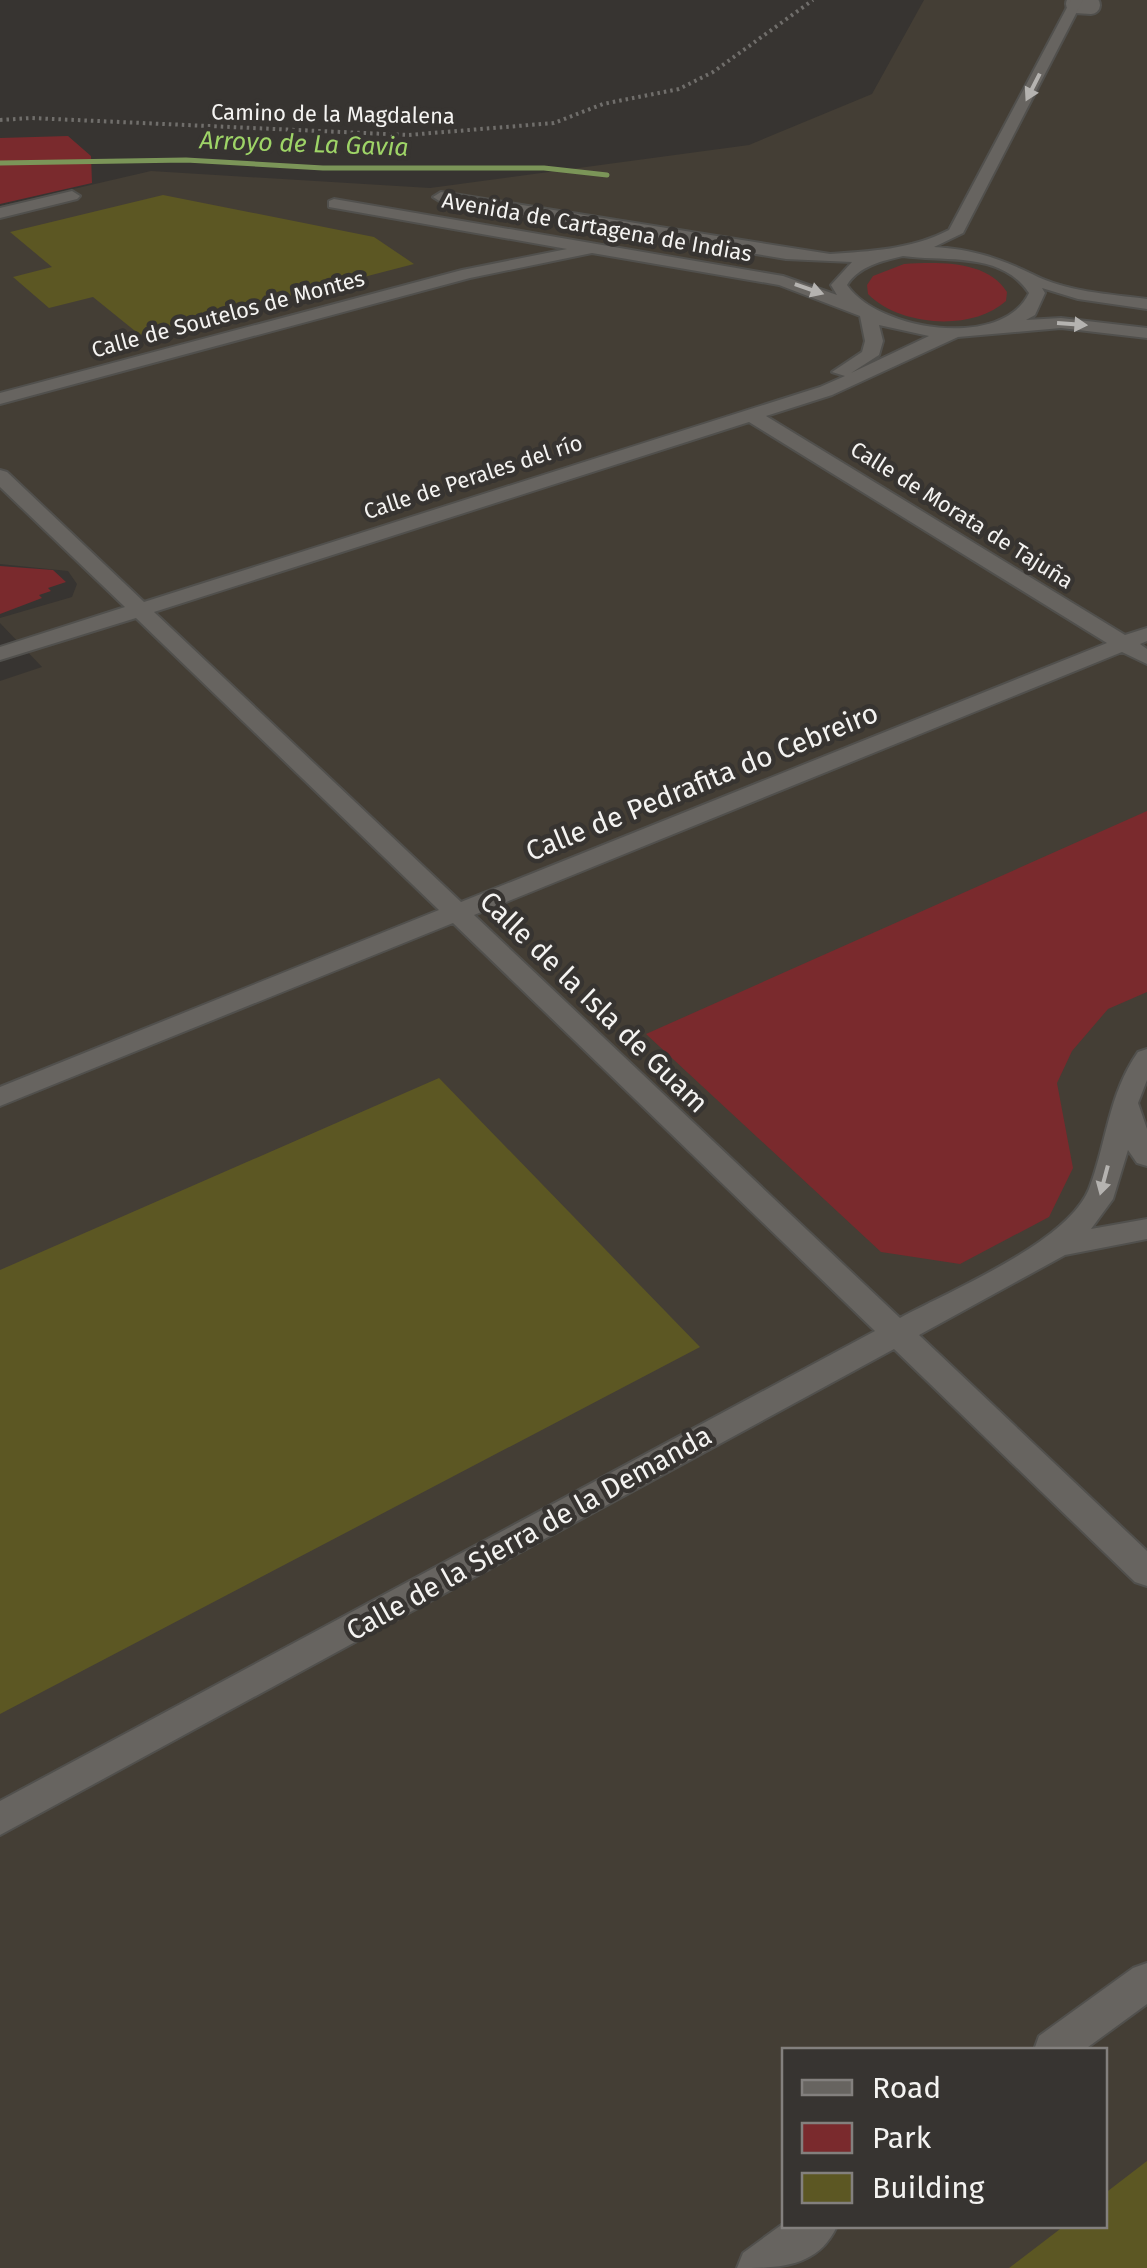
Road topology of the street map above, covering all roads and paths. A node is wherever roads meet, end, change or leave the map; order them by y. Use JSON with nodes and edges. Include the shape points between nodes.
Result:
{"nodes":[{"id":1,"x":813,"y":0,"type":"edge"},
{"id":2,"x":1084,"y":2,"type":"edge"},
{"id":3,"x":0,"y":119,"type":"edge"},
{"id":4,"x":1022,"y":143,"type":"dead end"},
{"id":5,"x":72,"y":196,"type":"dead end"},
{"id":6,"x":441,"y":197,"type":"dead end"},
{"id":7,"x":334,"y":204,"type":"dead end"},
{"id":8,"x":0,"y":213,"type":"edge"},
{"id":9,"x":474,"y":230,"type":"junction"},
{"id":10,"x":981,"y":242,"type":"dead end"},
{"id":11,"x":586,"y":250,"type":"junction"},
{"id":12,"x":899,"y":253,"type":"junction"},
{"id":13,"x":1007,"y":266,"type":"junction"},
{"id":14,"x":468,"y":273,"type":"junction"},
{"id":15,"x":1029,"y":280,"type":"junction"},
{"id":16,"x":849,"y":304,"type":"junction"},
{"id":17,"x":1147,"y":304,"type":"edge"},
{"id":18,"x":868,"y":317,"type":"junction"},
{"id":19,"x":997,"y":327,"type":"junction"},
{"id":20,"x":955,"y":332,"type":"junction"},
{"id":21,"x":1147,"y":333,"type":"edge"},
{"id":22,"x":0,"y":399,"type":"edge"},
{"id":23,"x":751,"y":415,"type":"junction"},
{"id":24,"x":0,"y":476,"type":"edge"},
{"id":25,"x":135,"y":604,"type":"junction"},
{"id":26,"x":1147,"y":634,"type":"edge"},
{"id":27,"x":0,"y":639,"type":"edge"},
{"id":28,"x":1122,"y":644,"type":"junction"},
{"id":29,"x":0,"y":654,"type":"edge"},
{"id":30,"x":1147,"y":658,"type":"edge"},
{"id":31,"x":458,"y":913,"type":"junction"},
{"id":32,"x":1147,"y":1058,"type":"edge"},
{"id":33,"x":0,"y":1097,"type":"edge"},
{"id":34,"x":1125,"y":1102,"type":"junction"},
{"id":35,"x":1147,"y":1156,"type":"edge"},
{"id":36,"x":1147,"y":1230,"type":"edge"},
{"id":37,"x":1058,"y":1246,"type":"junction"},
{"id":38,"x":897,"y":1333,"type":"junction"},
{"id":39,"x":1147,"y":1572,"type":"edge"},
{"id":40,"x":0,"y":1820,"type":"edge"},
{"id":41,"x":1147,"y":1981,"type":"edge"},
{"id":42,"x":1055,"y":2048,"type":"edge"},
{"id":43,"x":813,"y":2228,"type":"edge"},
{"id":44,"x":758,"y":2268,"type":"edge"}],
"edges":[{"from":1,"to":3,"type":"path","name":"Camino de la Magdalena","via":[[679,89],[603,104],[554,123],[408,135]]},
{"from":2,"to":4,"type":"street"},
{"from":2,"to":12,"type":"street","one_way":true,"via":[[960,226],[948,238]]},
{"from":5,"to":8,"type":"street"},
{"from":6,"to":12,"type":"street","name":"Avenida de Cartagena de Indias","via":[[808,257]]},
{"from":7,"to":9,"type":"street","name":"Avenida de Cartagena de Indias"},
{"from":9,"to":11,"type":"street","name":"Avenida de Cartagena de Indias"},
{"from":9,"to":14,"type":"street","via":[[492,240],[498,255]]},
{"from":10,"to":13,"type":"street"},
{"from":11,"to":14,"type":"street","name":"Calle de Soutelos de Montes"},
{"from":11,"to":16,"type":"street","name":"Avenida de Cartagena de Indias","one_way":true,"via":[[798,284]]},
{"from":12,"to":13,"type":"street","name":"Avenida de Cartagena de Indias","via":[[958,253]]},
{"from":12,"to":16,"type":"street","via":[[867,261],[842,277]]},
{"from":13,"to":15,"type":"street"},
{"from":14,"to":22,"type":"street","name":"Calle de Soutelos de Montes"},
{"from":15,"to":17,"type":"street"},
{"from":15,"to":19,"type":"street","via":[[1037,293],[1030,311]]},
{"from":16,"to":18,"type":"street","name":"Avenida de Cartagena de Indias"},
{"from":18,"to":20,"type":"street","name":"Avenida de Cartagena de Indias"},
{"from":18,"to":25,"type":"street","name":"Calle de Perales del río","via":[[870,355],[838,373]]},
{"from":19,"to":20,"type":"street"},
{"from":19,"to":21,"type":"street","one_way":true,"via":[[1061,323]]},
{"from":20,"to":23,"type":"street","name":"Calle de Perales del río","via":[[858,379]]},
{"from":23,"to":25,"type":"street","name":"Calle de Perales del río"},
{"from":23,"to":28,"type":"street","name":"Calle de Morata de Tajuña"},
{"from":24,"to":25,"type":"street","name":"Calle de la Isla de Guam"},
{"from":25,"to":27,"type":"street","name":"Calle de Perales del río"},
{"from":25,"to":29,"type":"street","name":"Calle de Perales del río"},
{"from":25,"to":31,"type":"street","name":"Calle de la Isla de Guam"},
{"from":26,"to":28,"type":"street","name":"Calle de Pedrafita do Cebreiro"},
{"from":28,"to":30,"type":"street","name":"Calle de Morata de Tajuña"},
{"from":28,"to":31,"type":"street","name":"Calle de Pedrafita do Cebreiro"},
{"from":31,"to":33,"type":"street","name":"Calle de Pedrafita do Cebreiro"},
{"from":31,"to":38,"type":"street","name":"Calle de la Isla de Guam"},
{"from":32,"to":34,"type":"street","name":"Calle de la Sierra de la Demanda"},
{"from":34,"to":35,"type":"street"},
{"from":34,"to":37,"type":"street","name":"Calle de la Sierra de la Demanda","one_way":true,"via":[[1104,1189]]},
{"from":36,"to":37,"type":"street","name":"Calle de la Sierra de la Demanda"},
{"from":37,"to":38,"type":"street","name":"Calle de la Sierra de la Demanda"},
{"from":38,"to":39,"type":"street","name":"Calle de la Isla de Guam"},
{"from":38,"to":40,"type":"street","name":"Calle de la Sierra de la Demanda"},
{"from":41,"to":42,"type":"street"},
{"from":43,"to":44,"type":"street"}]}
